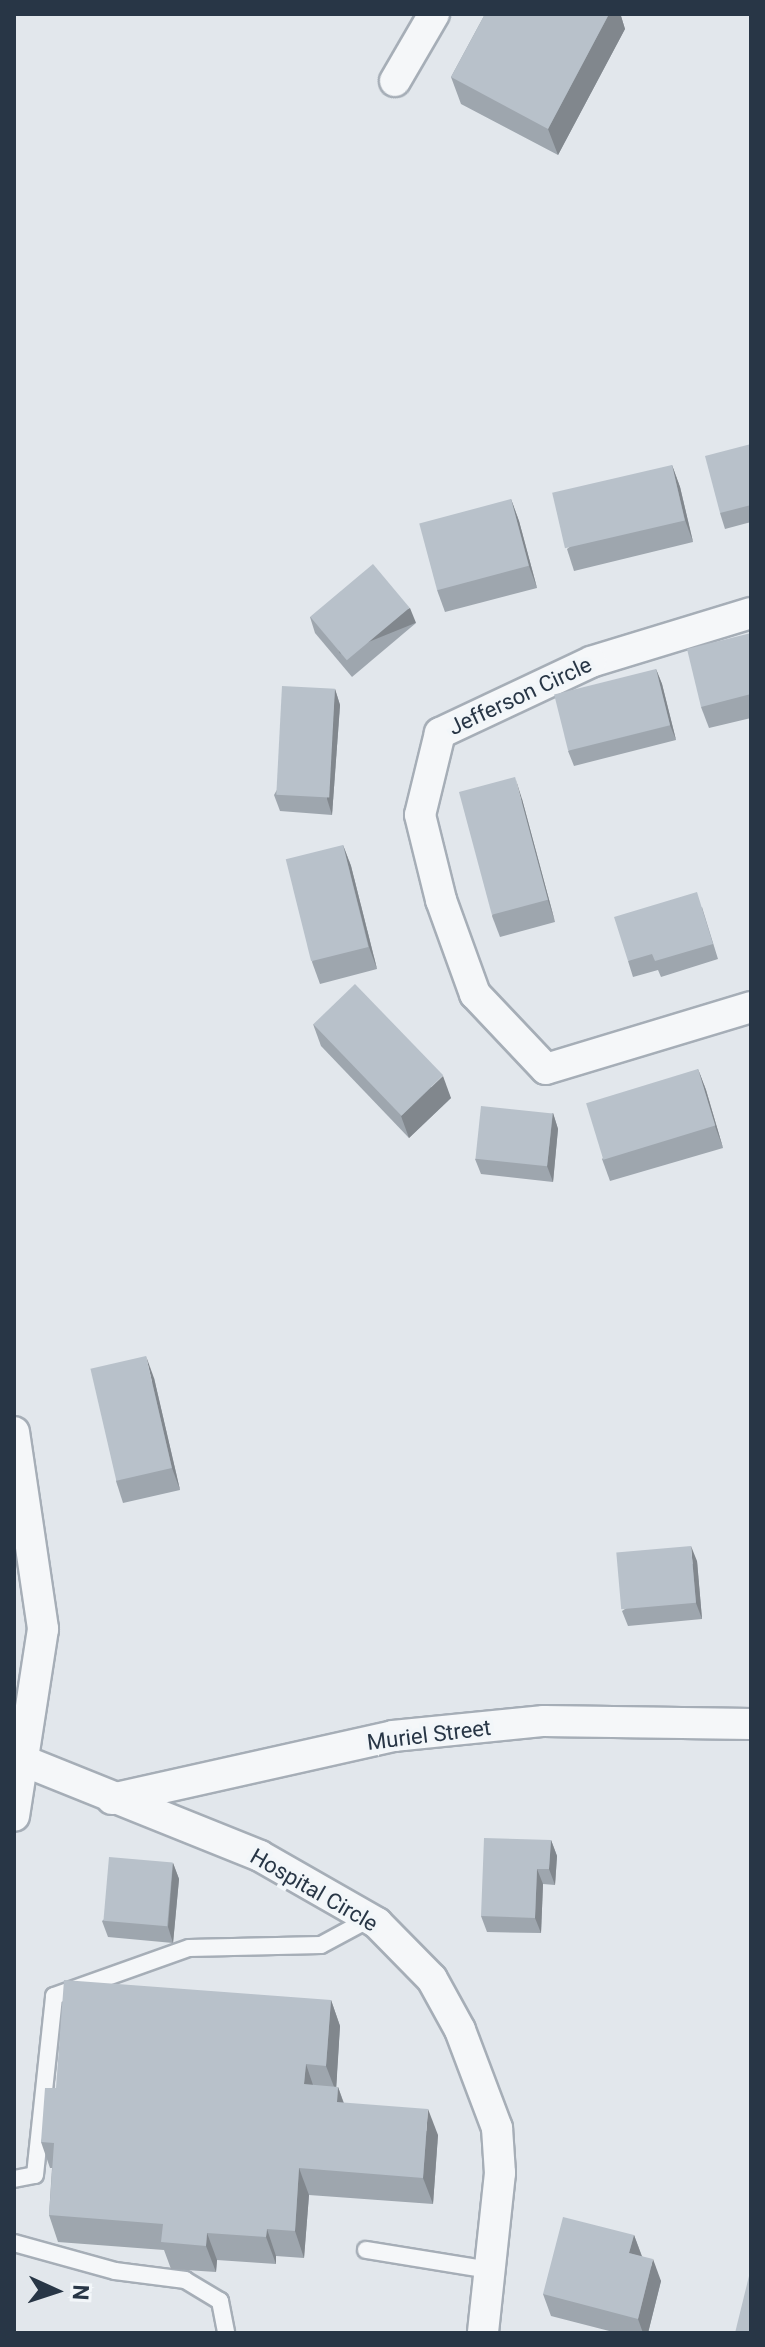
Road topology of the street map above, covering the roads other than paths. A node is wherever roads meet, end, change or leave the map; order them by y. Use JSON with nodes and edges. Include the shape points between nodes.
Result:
{"nodes":[{"id":1,"x":434,"y":14,"type":"edge"},
{"id":2,"x":395,"y":81,"type":"dead end"},
{"id":3,"x":751,"y":613,"type":"edge"},
{"id":4,"x":751,"y":1007,"type":"edge"},
{"id":5,"x":14,"y":1432,"type":"edge"},
{"id":6,"x":751,"y":1724,"type":"edge"},
{"id":7,"x":24,"y":1761,"type":"junction"},
{"id":8,"x":112,"y":1799,"type":"junction"},
{"id":9,"x":14,"y":1816,"type":"edge"},
{"id":10,"x":369,"y":1919,"type":"junction"},
{"id":11,"x":14,"y":2179,"type":"edge"},
{"id":12,"x":14,"y":2243,"type":"edge"},
{"id":13,"x":366,"y":2250,"type":"dead end"},
{"id":14,"x":489,"y":2270,"type":"junction"},
{"id":15,"x":226,"y":2333,"type":"edge"},
{"id":16,"x":483,"y":2333,"type":"edge"}],
"edges":[{"from":1,"to":2,"type":"street"},
{"from":3,"to":4,"type":"street","name":"Jefferson Circle","via":[[591,662],[440,733],[420,815],[441,900],[475,994],[546,1069]]},
{"from":5,"to":7,"type":"street","via":[[43,1629]]},
{"from":6,"to":8,"type":"street","name":"Muriel Street","via":[[544,1721],[393,1736]]},
{"from":7,"to":8,"type":"street","name":"Hospital Circle"},
{"from":7,"to":9,"type":"street"},
{"from":8,"to":10,"type":"street","name":"Hospital Circle","via":[[260,1856]]},
{"from":10,"to":11,"type":"lane","via":[[321,1945],[189,1948],[54,1996],[35,2175]]},
{"from":10,"to":14,"type":"street","name":"Hospital Circle","via":[[432,1979],[483,2084],[497,2128],[500,2173]]},
{"from":12,"to":15,"type":"lane","via":[[60,2259],[185,2280],[220,2301]]},
{"from":13,"to":14,"type":"lane"},
{"from":14,"to":16,"type":"street","name":"Hospital Circle"}]}
